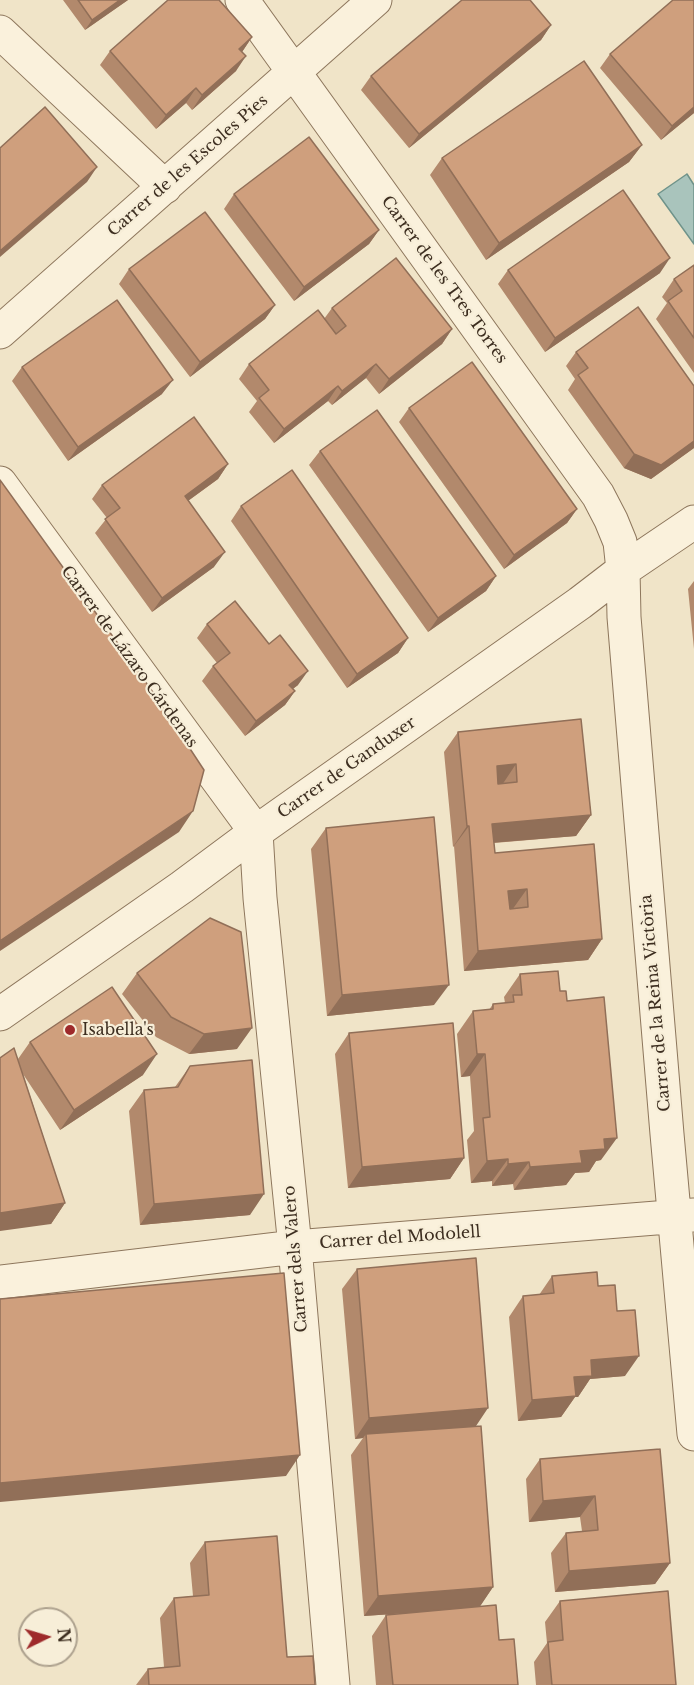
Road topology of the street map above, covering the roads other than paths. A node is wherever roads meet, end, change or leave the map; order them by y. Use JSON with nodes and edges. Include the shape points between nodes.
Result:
{"nodes":[{"id":1,"x":242,"y":0,"type":"edge"},
{"id":2,"x":375,"y":0,"type":"edge"},
{"id":3,"x":0,"y":32,"type":"edge"},
{"id":4,"x":294,"y":73,"type":"junction"},
{"id":5,"x":165,"y":186,"type":"junction"},
{"id":6,"x":0,"y":332,"type":"edge"},
{"id":7,"x":0,"y":483,"type":"edge"},
{"id":8,"x":694,"y":522,"type":"edge"},
{"id":9,"x":623,"y":570,"type":"junction"},
{"id":10,"x":256,"y":832,"type":"junction"},
{"id":11,"x":0,"y":1014,"type":"edge"},
{"id":12,"x":685,"y":1216,"type":"edge"},
{"id":13,"x":295,"y":1247,"type":"junction"},
{"id":14,"x":0,"y":1282,"type":"edge"},
{"id":15,"x":694,"y":1434,"type":"edge"},
{"id":16,"x":333,"y":1685,"type":"edge"}],
"edges":[{"from":1,"to":4,"type":"street","name":"Carrer de les Tres Torres"},
{"from":2,"to":4,"type":"street","name":"Carrer de les Escoles Pies"},
{"from":3,"to":5,"type":"street"},
{"from":4,"to":5,"type":"street","name":"Carrer de les Escoles Pies"},
{"from":4,"to":9,"type":"street","name":"Carrer de les Tres Torres","via":[[598,495],[620,542]]},
{"from":5,"to":6,"type":"street","name":"Carrer de les Escoles Pies"},
{"from":7,"to":10,"type":"street","name":"Carrer de Lázaro Cárdenas"},
{"from":8,"to":9,"type":"street","name":"Carrer de Ganduxer"},
{"from":9,"to":10,"type":"street","name":"Carrer de Ganduxer"},
{"from":9,"to":12,"type":"street","name":"Carrer de la Reina Victòria","via":[[666,1122]]},
{"from":10,"to":11,"type":"street","name":"Carrer de Ganduxer"},
{"from":10,"to":13,"type":"street","name":"Carrer dels Valero"},
{"from":12,"to":13,"type":"street","name":"Carrer del Modolell"},
{"from":12,"to":15,"type":"street","name":"Carrer de la Reina Victòria"},
{"from":13,"to":14,"type":"street","name":"Carrer del Modolell"},
{"from":13,"to":16,"type":"street","name":"Carrer dels Valero"}]}
